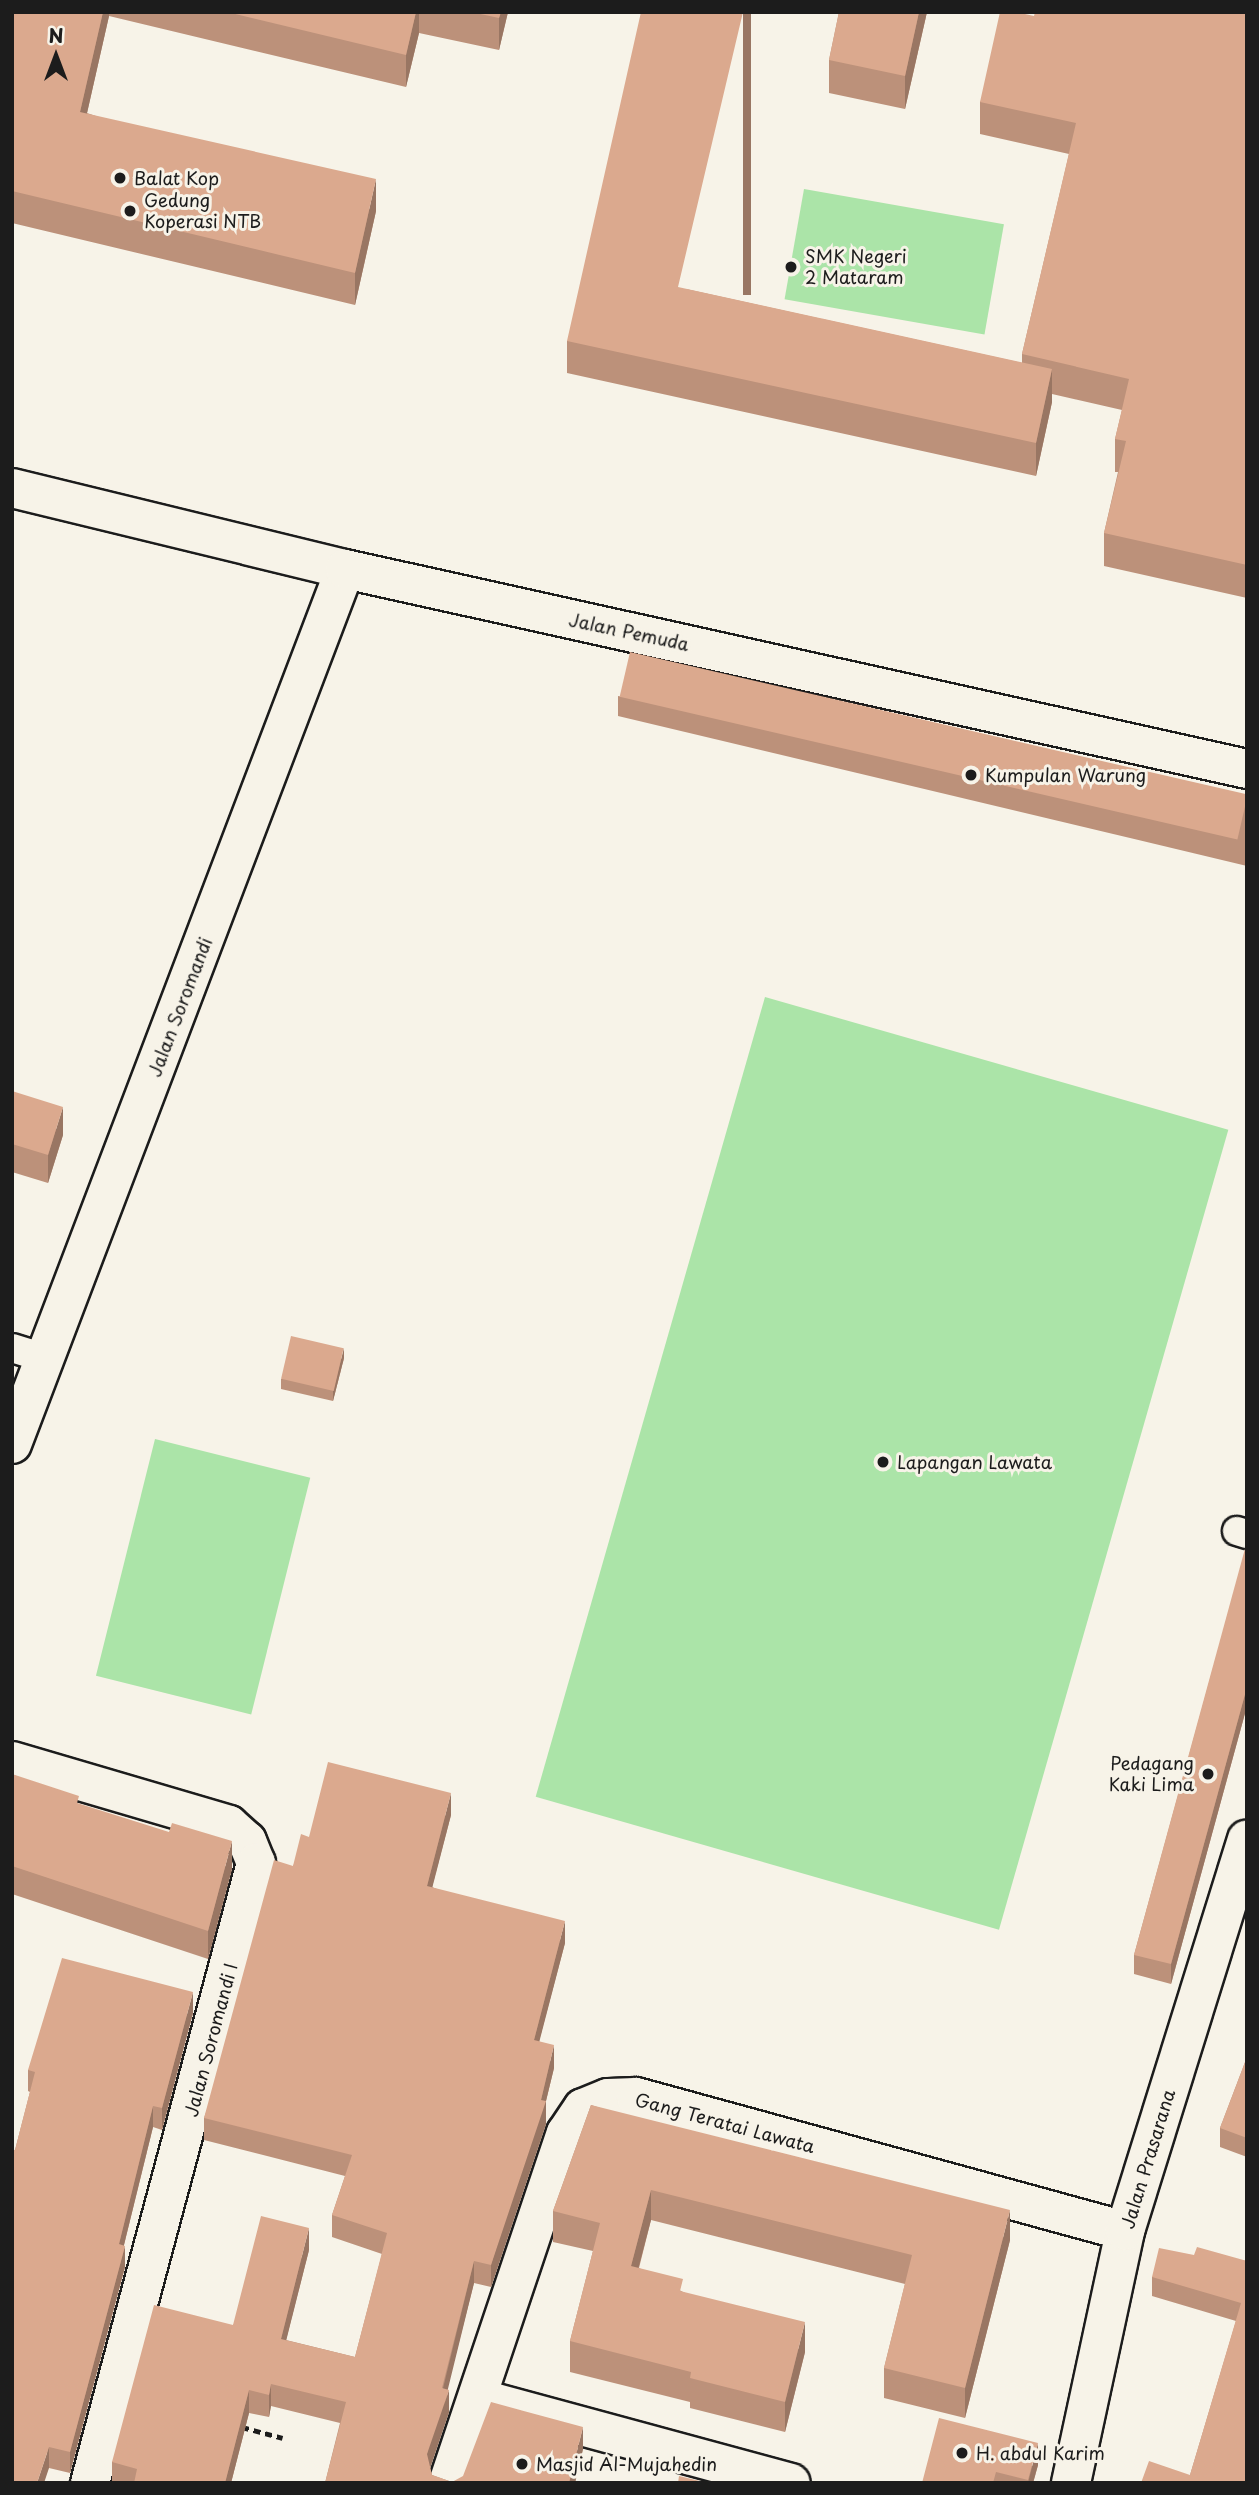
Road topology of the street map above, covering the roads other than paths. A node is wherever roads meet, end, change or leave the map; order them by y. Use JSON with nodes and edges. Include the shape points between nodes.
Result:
{"nodes":[{"id":1,"x":12,"y":488,"type":"edge"},
{"id":2,"x":345,"y":569,"type":"junction"},
{"id":3,"x":1247,"y":769,"type":"edge"},
{"id":4,"x":29,"y":1354,"type":"edge"},
{"id":5,"x":13,"y":1437,"type":"edge"},
{"id":6,"x":12,"y":1761,"type":"edge"},
{"id":7,"x":1247,"y":1840,"type":"edge"},
{"id":8,"x":1125,"y":2231,"type":"junction"},
{"id":9,"x":478,"y":2398,"type":"junction"},
{"id":10,"x":90,"y":2483,"type":"edge"},
{"id":11,"x":448,"y":2483,"type":"edge"},
{"id":12,"x":791,"y":2483,"type":"edge"},
{"id":13,"x":1071,"y":2483,"type":"edge"}],
"edges":[{"from":1,"to":2,"type":"street","name":"Jalan Pemuda"},
{"from":2,"to":3,"type":"street","name":"Jalan Pemuda"},
{"from":2,"to":4,"type":"street","name":"Jalan Soromandi"},
{"from":4,"to":5,"type":"street","name":"Jalan Soromandi"},
{"from":6,"to":10,"type":"street","name":"Jalan Soromandi I","via":[[229,1825],[243,1834],[255,1855],[255,1879]]},
{"from":7,"to":8,"type":"street","name":"Jalan Prasarana"},
{"from":8,"to":9,"type":"street","name":"Gang Teratai Lawata","via":[[636,2097],[608,2098],[583,2108],[566,2133]]},
{"from":8,"to":13,"type":"street","name":"Jalan Prasarana"},
{"from":9,"to":11,"type":"street","name":"Gang Teratai Lawata"},
{"from":9,"to":12,"type":"street"}]}
